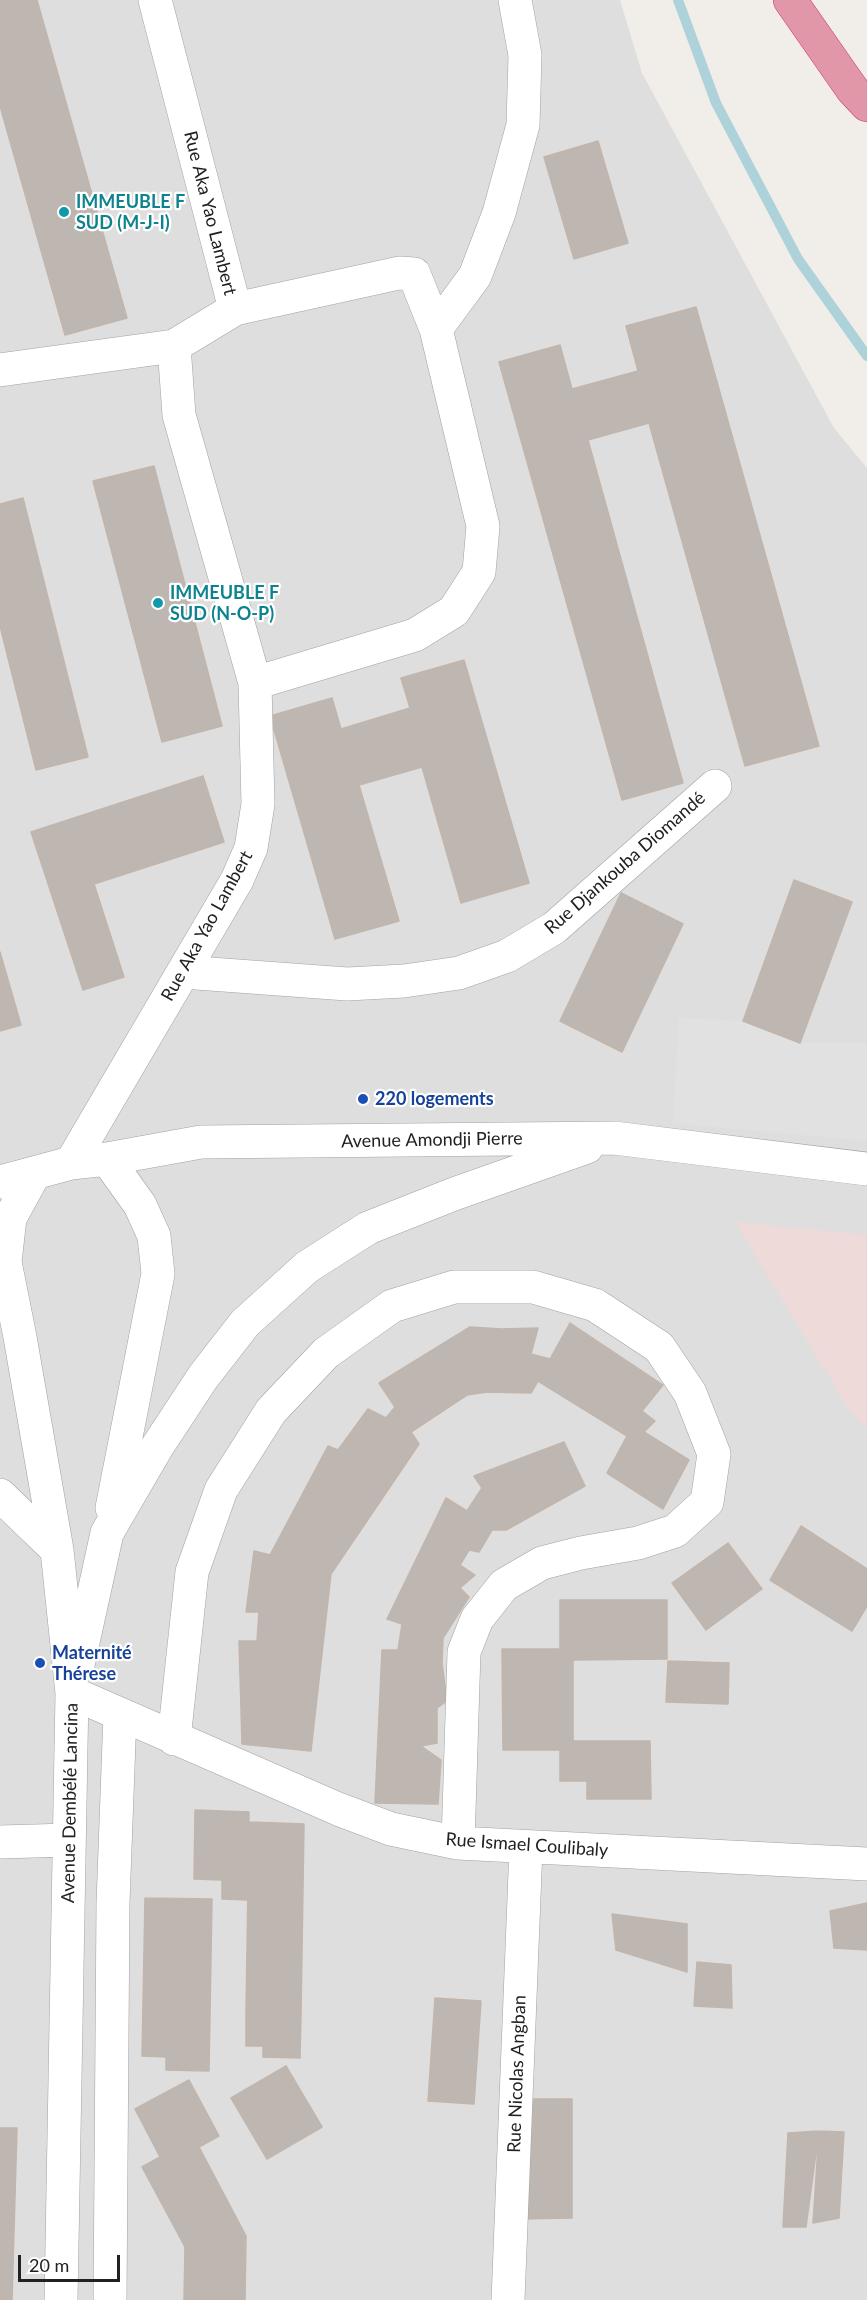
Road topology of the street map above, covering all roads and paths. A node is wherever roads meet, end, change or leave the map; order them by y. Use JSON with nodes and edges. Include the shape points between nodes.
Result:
{"nodes":[{"id":1,"x":155,"y":0,"type":"edge"},
{"id":2,"x":515,"y":0,"type":"edge"},
{"id":3,"x":790,"y":0,"type":"edge"},
{"id":4,"x":867,"y":105,"type":"edge"},
{"id":5,"x":235,"y":309,"type":"junction"},
{"id":6,"x":436,"y":329,"type":"junction"},
{"id":7,"x":174,"y":346,"type":"junction"},
{"id":8,"x":0,"y":370,"type":"edge"},
{"id":9,"x":255,"y":683,"type":"junction"},
{"id":10,"x":715,"y":786,"type":"dead end"},
{"id":11,"x":183,"y":972,"type":"junction"},
{"id":12,"x":614,"y":1138,"type":"junction"},
{"id":13,"x":107,"y":1159,"type":"junction"},
{"id":14,"x":70,"y":1163,"type":"junction"},
{"id":15,"x":867,"y":1169,"type":"edge"},
{"id":16,"x":34,"y":1174,"type":"junction"},
{"id":17,"x":0,"y":1182,"type":"edge"},
{"id":18,"x":0,"y":1302,"type":"edge"},
{"id":19,"x":20,"y":1337,"type":"junction"},
{"id":20,"x":0,"y":1495,"type":"edge"},
{"id":21,"x":107,"y":1533,"type":"junction"},
{"id":22,"x":57,"y":1550,"type":"junction"},
{"id":23,"x":72,"y":1693,"type":"junction"},
{"id":24,"x":120,"y":1714,"type":"junction"},
{"id":25,"x":174,"y":1739,"type":"junction"},
{"id":26,"x":69,"y":1840,"type":"junction"},
{"id":27,"x":0,"y":1842,"type":"edge"},
{"id":28,"x":458,"y":1843,"type":"junction"},
{"id":29,"x":526,"y":1847,"type":"junction"},
{"id":30,"x":867,"y":1864,"type":"edge"},
{"id":31,"x":61,"y":2300,"type":"edge"},
{"id":32,"x":110,"y":2300,"type":"edge"},
{"id":33,"x":508,"y":2300,"type":"edge"}],
"edges":[{"from":1,"to":5,"type":"street","name":"Rue Aka Yao Lambert"},
{"from":2,"to":6,"type":"street","via":[[525,55],[523,125],[499,213],[475,276]]},
{"from":3,"to":4,"type":"highway"},
{"from":5,"to":6,"type":"street","via":[[399,273],[414,274]]},
{"from":5,"to":7,"type":"street","name":"Rue Aka Yao Lambert"},
{"from":6,"to":9,"type":"street","via":[[483,526],[479,572],[454,611],[414,635]]},
{"from":7,"to":8,"type":"street"},
{"from":7,"to":9,"type":"street","name":"Rue Aka Yao Lambert","via":[[178,415]]},
{"from":9,"to":11,"type":"street","name":"Rue Aka Yao Lambert","via":[[258,804],[251,848],[237,880]]},
{"from":10,"to":11,"type":"street","name":"Rue Djankouba Diomandé","via":[[554,928],[507,956],[459,974],[347,984]]},
{"from":11,"to":14,"type":"street","name":"Rue Aka Yao Lambert"},
{"from":12,"to":13,"type":"street","name":"Avenue Amondji Pierre","via":[[201,1143]]},
{"from":12,"to":15,"type":"street","name":"Avenue Amondji Pierre"},
{"from":12,"to":21,"type":"street","via":[[368,1228],[307,1267],[245,1323],[202,1377]]},
{"from":13,"to":14,"type":"street","name":"Avenue Amondji Pierre"},
{"from":13,"to":21,"type":"street","via":[[140,1205],[154,1236],[158,1274]]},
{"from":14,"to":16,"type":"street","name":"Avenue Amondji Pierre"},
{"from":16,"to":17,"type":"street","name":"Avenue Amondji Pierre"},
{"from":16,"to":19,"type":"street","name":"Avenue Dembélé Lancina","via":[[10,1218],[5,1262]]},
{"from":18,"to":19,"type":"street"},
{"from":19,"to":22,"type":"street","name":"Avenue Dembélé Lancina"},
{"from":20,"to":22,"type":"street"},
{"from":21,"to":23,"type":"street"},
{"from":22,"to":23,"type":"street","name":"Avenue Dembélé Lancina"},
{"from":23,"to":24,"type":"street","name":"Rue Ismael Coulibaly"},
{"from":23,"to":26,"type":"street","name":"Avenue Dembélé Lancina"},
{"from":24,"to":25,"type":"street","name":"Rue Ismael Coulibaly"},
{"from":24,"to":32,"type":"street","via":[[113,1903]]},
{"from":25,"to":28,"type":"street","name":"Rue Ismael Coulibaly","via":[[391,1829]]},
{"from":25,"to":28,"type":"street","via":[[192,1572],[221,1490],[271,1411],[326,1353],[392,1306],[454,1287],[533,1287],[595,1305],[659,1347],[690,1393],[714,1454],[707,1502],[675,1531],[638,1543],[542,1563],[504,1585],[477,1619],[464,1652]]},
{"from":26,"to":27,"type":"street"},
{"from":26,"to":31,"type":"street","name":"Avenue Dembélé Lancina"},
{"from":28,"to":29,"type":"street","name":"Rue Ismael Coulibaly"},
{"from":29,"to":30,"type":"street","name":"Rue Ismael Coulibaly"},
{"from":29,"to":33,"type":"street","name":"Rue Nicolas Angban"}]}
